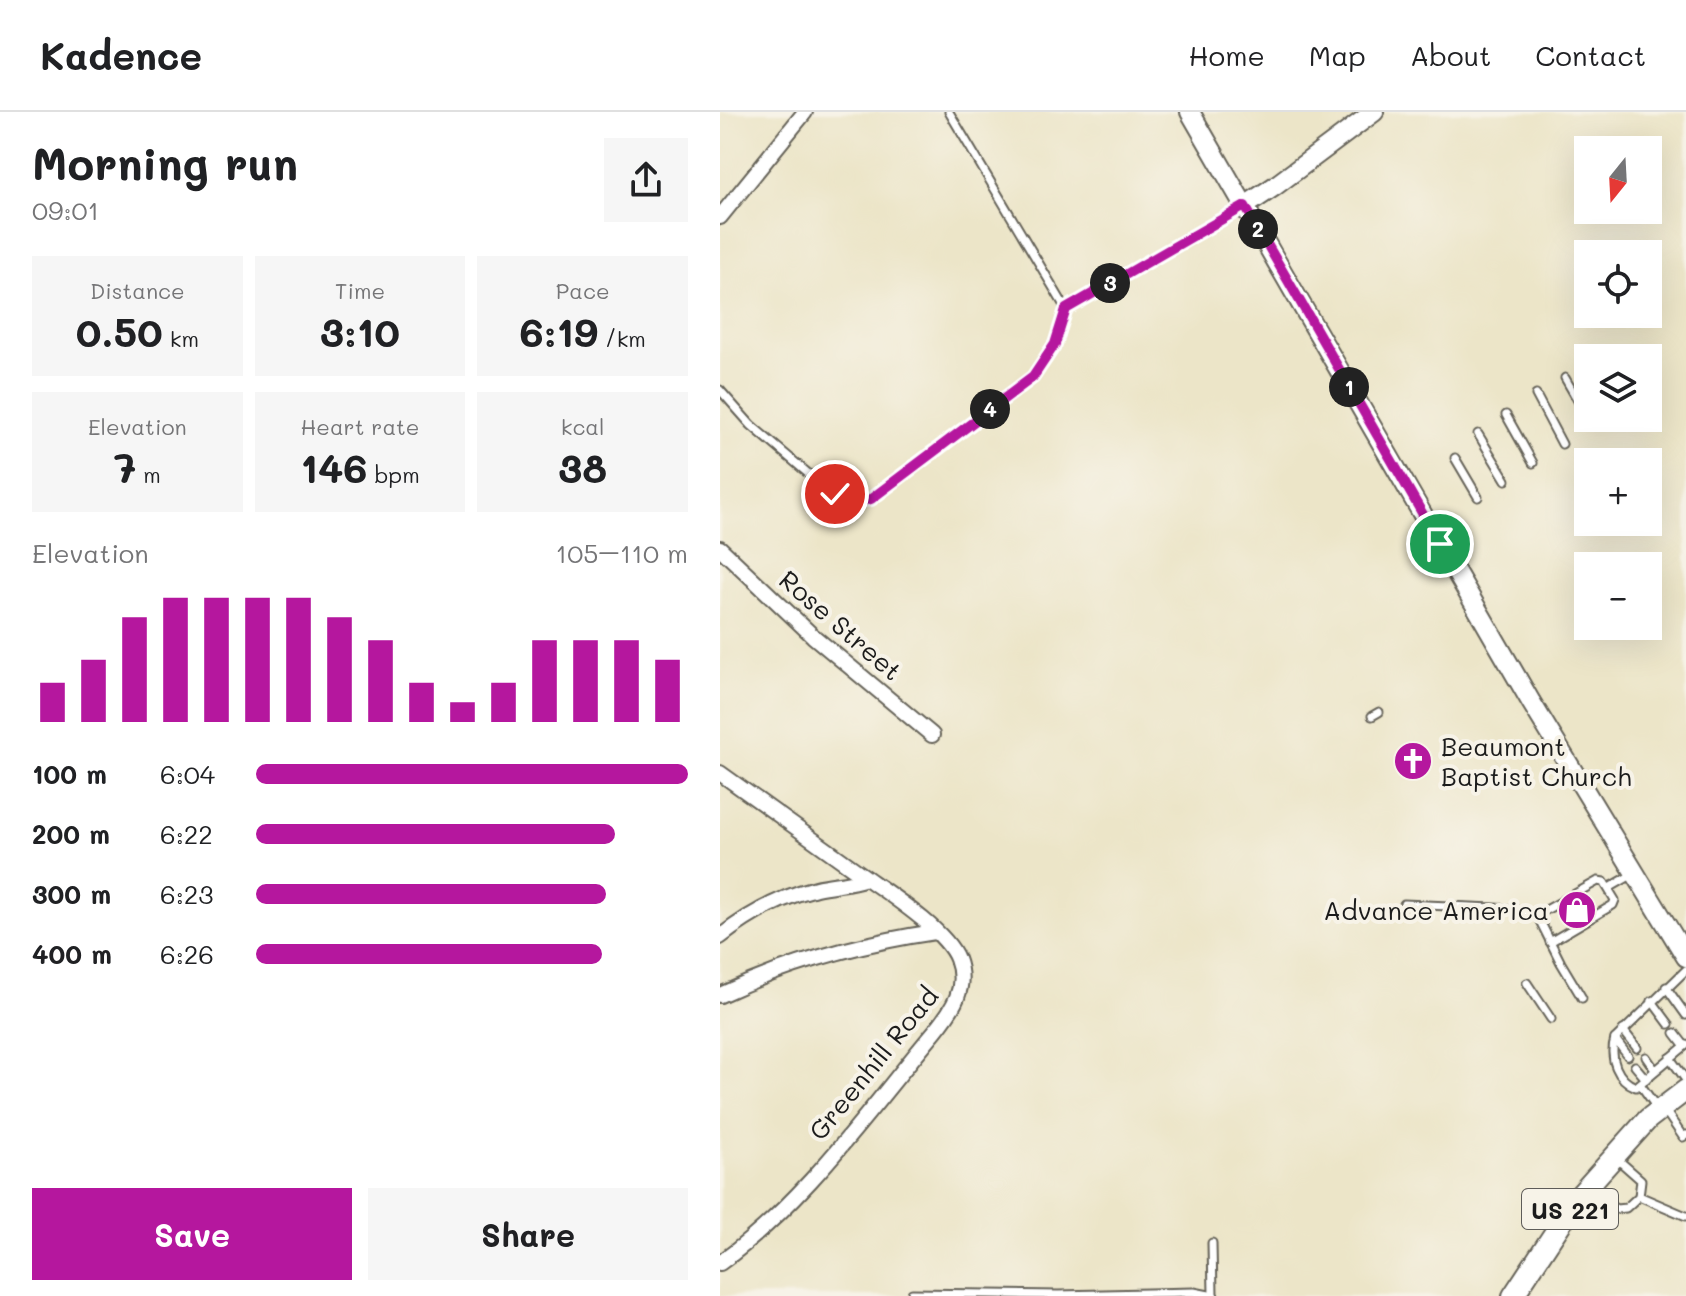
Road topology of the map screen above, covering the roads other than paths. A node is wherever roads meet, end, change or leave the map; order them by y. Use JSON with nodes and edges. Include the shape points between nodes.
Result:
{"nodes":[{"id":1,"x":805,"y":112,"type":"edge"},
{"id":2,"x":949,"y":112,"type":"edge"},
{"id":3,"x":1190,"y":112,"type":"edge"},
{"id":4,"x":1374,"y":112,"type":"edge"},
{"id":5,"x":1245,"y":206,"type":"junction"},
{"id":6,"x":720,"y":217,"type":"edge"},
{"id":7,"x":1066,"y":309,"type":"junction"},
{"id":8,"x":1565,"y":378,"type":"dead end"},
{"id":9,"x":720,"y":390,"type":"edge"},
{"id":10,"x":1574,"y":394,"type":"edge"},
{"id":11,"x":1536,"y":395,"type":"dead end"},
{"id":12,"x":1506,"y":415,"type":"dead end"},
{"id":13,"x":1478,"y":434,"type":"dead end"},
{"id":14,"x":1562,"y":444,"type":"dead end"},
{"id":15,"x":1455,"y":458,"type":"dead end"},
{"id":16,"x":1533,"y":463,"type":"dead end"},
{"id":17,"x":1506,"y":480,"type":"dead end"},
{"id":18,"x":1478,"y":497,"type":"dead end"},
{"id":19,"x":720,"y":548,"type":"edge"},
{"id":20,"x":932,"y":735,"type":"dead end"},
{"id":21,"x":720,"y":773,"type":"edge"},
{"id":22,"x":1635,"y":873,"type":"junction"},
{"id":23,"x":866,"y":878,"type":"junction"},
{"id":24,"x":1609,"y":888,"type":"junction"},
{"id":25,"x":1404,"y":904,"type":"dead end"},
{"id":26,"x":1537,"y":915,"type":"junction"},
{"id":27,"x":935,"y":932,"type":"junction"},
{"id":28,"x":720,"y":937,"type":"edge"},
{"id":29,"x":1550,"y":942,"type":"junction"},
{"id":30,"x":1686,"y":957,"type":"edge"},
{"id":31,"x":1686,"y":970,"type":"edge"},
{"id":32,"x":1527,"y":983,"type":"dead end"},
{"id":33,"x":1666,"y":987,"type":"junction"},
{"id":34,"x":720,"y":995,"type":"edge"},
{"id":35,"x":1582,"y":998,"type":"dead end"},
{"id":36,"x":1652,"y":1001,"type":"junction"},
{"id":37,"x":1686,"y":1015,"type":"edge"},
{"id":38,"x":1551,"y":1019,"type":"dead end"},
{"id":39,"x":1669,"y":1024,"type":"dead end"},
{"id":40,"x":1623,"y":1030,"type":"junction"},
{"id":41,"x":1675,"y":1033,"type":"dead end"},
{"id":42,"x":1615,"y":1039,"type":"junction"},
{"id":43,"x":1685,"y":1045,"type":"edge"},
{"id":44,"x":1637,"y":1048,"type":"dead end"},
{"id":45,"x":1628,"y":1056,"type":"dead end"},
{"id":46,"x":1646,"y":1057,"type":"dead end"},
{"id":47,"x":1670,"y":1058,"type":"junction"},
{"id":48,"x":1635,"y":1066,"type":"dead end"},
{"id":49,"x":1655,"y":1070,"type":"junction"},
{"id":50,"x":1686,"y":1080,"type":"edge"},
{"id":51,"x":1643,"y":1081,"type":"junction"},
{"id":52,"x":1686,"y":1090,"type":"edge"},
{"id":53,"x":1661,"y":1109,"type":"junction"},
{"id":54,"x":1684,"y":1136,"type":"edge"},
{"id":55,"x":1686,"y":1148,"type":"edge"},
{"id":56,"x":1614,"y":1156,"type":"junction"},
{"id":57,"x":1585,"y":1189,"type":"junction"},
{"id":58,"x":1639,"y":1196,"type":"junction"},
{"id":59,"x":1686,"y":1216,"type":"edge"},
{"id":60,"x":1212,"y":1243,"type":"dead end"},
{"id":61,"x":720,"y":1263,"type":"edge"},
{"id":62,"x":912,"y":1293,"type":"dead end"},
{"id":63,"x":956,"y":1295,"type":"edge"},
{"id":64,"x":1026,"y":1295,"type":"edge"},
{"id":65,"x":1214,"y":1295,"type":"edge"},
{"id":66,"x":1513,"y":1296,"type":"edge"}],
"edges":[{"from":1,"to":6,"type":"street"},
{"from":2,"to":7,"type":"lane"},
{"from":3,"to":5,"type":"street"},
{"from":4,"to":5,"type":"street"},
{"from":5,"to":7,"type":"lane"},
{"from":5,"to":22,"type":"street"},
{"from":7,"to":9,"type":"lane","via":[[1055,344],[1033,377],[871,499],[835,494],[751,425]]},
{"from":8,"to":10,"type":"lane"},
{"from":11,"to":14,"type":"lane"},
{"from":12,"to":16,"type":"lane"},
{"from":13,"to":17,"type":"lane"},
{"from":15,"to":18,"type":"lane"},
{"from":19,"to":20,"type":"street","name":"Rose Street","via":[[813,636]]},
{"from":21,"to":23,"type":"street","name":"Greenhill Road"},
{"from":22,"to":24,"type":"lane"},
{"from":22,"to":30,"type":"street"},
{"from":23,"to":27,"type":"street","name":"Greenhill Road"},
{"from":23,"to":28,"type":"street","via":[[780,900]]},
{"from":24,"to":26,"type":"lane","via":[[1598,881]]},
{"from":24,"to":29,"type":"lane","via":[[1613,905]]},
{"from":25,"to":26,"type":"lane","via":[[1502,908]]},
{"from":26,"to":29,"type":"lane"},
{"from":27,"to":34,"type":"street","via":[[796,963]]},
{"from":27,"to":61,"type":"street","name":"Greenhill Road","via":[[954,952],[960,972],[952,1010],[785,1210]]},
{"from":29,"to":35,"type":"lane"},
{"from":31,"to":33,"type":"lane"},
{"from":32,"to":38,"type":"lane"},
{"from":33,"to":36,"type":"lane"},
{"from":33,"to":37,"type":"lane"},
{"from":36,"to":39,"type":"lane"},
{"from":36,"to":40,"type":"lane"},
{"from":40,"to":42,"type":"lane"},
{"from":40,"to":44,"type":"lane"},
{"from":41,"to":43,"type":"lane"},
{"from":42,"to":45,"type":"lane"},
{"from":42,"to":51,"type":"lane","via":[[1614,1064],[1630,1085]]},
{"from":43,"to":47,"type":"lane"},
{"from":46,"to":49,"type":"lane"},
{"from":47,"to":49,"type":"lane"},
{"from":47,"to":50,"type":"lane"},
{"from":48,"to":51,"type":"lane"},
{"from":49,"to":51,"type":"lane"},
{"from":51,"to":53,"type":"lane"},
{"from":52,"to":53,"type":"main road","number":"US 221"},
{"from":53,"to":54,"type":"lane"},
{"from":53,"to":56,"type":"main road","number":"US 221"},
{"from":54,"to":55,"type":"lane"},
{"from":56,"to":57,"type":"main road","number":"US 221"},
{"from":56,"to":58,"type":"lane","via":[[1641,1180]]},
{"from":57,"to":58,"type":"lane","via":[[1616,1209],[1626,1208]]},
{"from":57,"to":66,"type":"main road","number":"US 221"},
{"from":58,"to":59,"type":"lane"},
{"from":60,"to":65,"type":"lane"},
{"from":62,"to":63,"type":"lane"},
{"from":63,"to":64,"type":"lane"},
{"from":64,"to":65,"type":"lane"}]}
